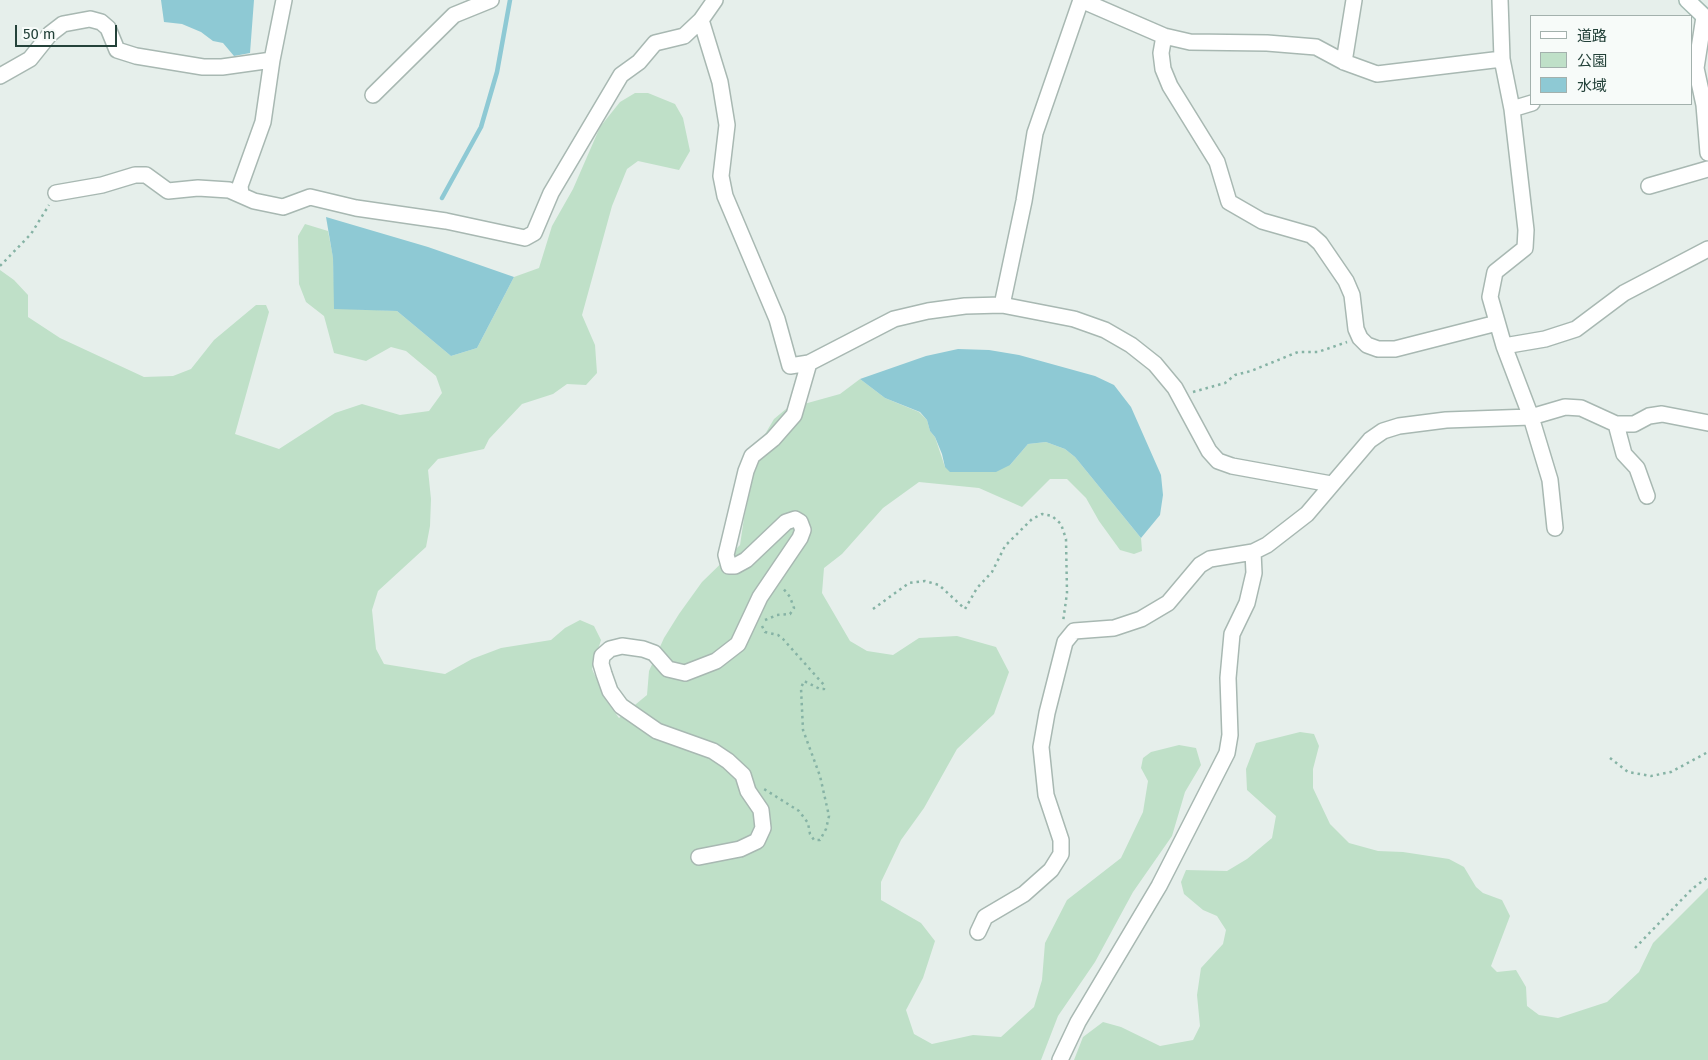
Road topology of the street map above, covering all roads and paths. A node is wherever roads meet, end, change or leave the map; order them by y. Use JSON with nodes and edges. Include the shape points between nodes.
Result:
{"nodes":[{"id":1,"x":284,"y":0,"type":"edge"},
{"id":2,"x":491,"y":0,"type":"edge"},
{"id":3,"x":715,"y":0,"type":"edge"},
{"id":4,"x":1081,"y":0,"type":"edge"},
{"id":5,"x":1354,"y":0,"type":"edge"},
{"id":6,"x":1500,"y":0,"type":"edge"},
{"id":7,"x":1687,"y":0,"type":"edge"},
{"id":8,"x":1706,"y":19,"type":"edge"},
{"id":9,"x":701,"y":20,"type":"junction"},
{"id":10,"x":1164,"y":36,"type":"junction"},
{"id":11,"x":1502,"y":59,"type":"junction"},
{"id":12,"x":272,"y":60,"type":"junction"},
{"id":13,"x":1344,"y":62,"type":"junction"},
{"id":14,"x":1694,"y":68,"type":"edge"},
{"id":15,"x":0,"y":76,"type":"edge"},
{"id":16,"x":373,"y":95,"type":"dead end"},
{"id":17,"x":1530,"y":104,"type":"edge"},
{"id":18,"x":1512,"y":109,"type":"junction"},
{"id":19,"x":1708,"y":154,"type":"edge"},
{"id":20,"x":1708,"y":169,"type":"edge"},
{"id":21,"x":1649,"y":186,"type":"dead end"},
{"id":22,"x":56,"y":192,"type":"joint"},
{"id":23,"x":241,"y":194,"type":"junction"},
{"id":24,"x":1708,"y":249,"type":"edge"},
{"id":25,"x":0,"y":266,"type":"edge"},
{"id":26,"x":1002,"y":305,"type":"junction"},
{"id":27,"x":1497,"y":323,"type":"junction"},
{"id":28,"x":1360,"y":338,"type":"junction"},
{"id":29,"x":1504,"y":346,"type":"junction"},
{"id":30,"x":809,"y":364,"type":"junction"},
{"id":31,"x":1180,"y":396,"type":"junction"},
{"id":32,"x":1531,"y":417,"type":"junction"},
{"id":33,"x":1708,"y":423,"type":"edge"},
{"id":34,"x":1616,"y":424,"type":"junction"},
{"id":35,"x":1330,"y":484,"type":"junction"},
{"id":36,"x":1647,"y":496,"type":"dead end"},
{"id":37,"x":1555,"y":528,"type":"dead end"},
{"id":38,"x":1253,"y":552,"type":"junction"},
{"id":39,"x":770,"y":580,"type":"junction"},
{"id":40,"x":873,"y":609,"type":"dead end"},
{"id":41,"x":1069,"y":635,"type":"junction"},
{"id":42,"x":1708,"y":752,"type":"edge"},
{"id":43,"x":1610,"y":758,"type":"dead end"},
{"id":44,"x":743,"y":776,"type":"junction"},
{"id":45,"x":699,"y":857,"type":"dead end"},
{"id":46,"x":1708,"y":877,"type":"edge"},
{"id":47,"x":978,"y":932,"type":"dead end"},
{"id":48,"x":1635,"y":948,"type":"dead end"},
{"id":49,"x":1060,"y":1060,"type":"edge"}],
"edges":[{"from":1,"to":12,"type":"street"},
{"from":2,"to":16,"type":"street","via":[[454,16]]},
{"from":3,"to":9,"type":"street"},
{"from":4,"to":10,"type":"street"},
{"from":4,"to":26,"type":"street","via":[[1035,133]]},
{"from":5,"to":13,"type":"street"},
{"from":6,"to":11,"type":"street"},
{"from":7,"to":8,"type":"street"},
{"from":8,"to":14,"type":"street"},
{"from":9,"to":23,"type":"street","via":[[684,36],[656,43],[639,62],[621,74],[550,193],[534,233],[526,238],[310,197],[283,207],[254,201]]},
{"from":9,"to":30,"type":"street","via":[[720,82],[727,125],[721,176],[725,196],[778,318],[790,366]]},
{"from":10,"to":13,"type":"street","via":[[1190,42],[1316,47]]},
{"from":10,"to":28,"type":"street","via":[[1163,69],[1217,162],[1228,202],[1262,221],[1311,235],[1320,243],[1352,295]]},
{"from":11,"to":13,"type":"street","via":[[1377,74]]},
{"from":11,"to":18,"type":"street"},
{"from":12,"to":15,"type":"street","via":[[203,67],[136,56],[117,50],[108,28],[90,19],[63,24],[50,34],[30,59]]},
{"from":12,"to":23,"type":"street","via":[[263,122],[240,186]]},
{"from":14,"to":19,"type":"street","via":[[1704,105]]},
{"from":17,"to":18,"type":"street"},
{"from":18,"to":27,"type":"street","via":[[1526,230],[1525,248],[1495,272],[1490,296]]},
{"from":20,"to":21,"type":"street"},
{"from":22,"to":23,"type":"street","via":[[146,175],[168,191],[198,188]]},
{"from":22,"to":25,"type":"path","via":[[31,234]]},
{"from":24,"to":29,"type":"street","via":[[1624,293],[1576,329],[1545,339]]},
{"from":26,"to":30,"type":"street","via":[[965,306],[894,319]]},
{"from":26,"to":31,"type":"street","via":[[1074,319],[1105,330],[1155,364]]},
{"from":27,"to":28,"type":"street","via":[[1386,350],[1367,345]]},
{"from":27,"to":29,"type":"street"},
{"from":28,"to":31,"type":"path","via":[[1318,352],[1298,352],[1235,375],[1225,383]]},
{"from":29,"to":32,"type":"street"},
{"from":30,"to":39,"type":"street","via":[[794,415],[773,439],[752,456],[726,555],[729,566],[735,566],[794,518],[803,530],[800,538]]},
{"from":31,"to":35,"type":"street","via":[[1209,451],[1218,461]]},
{"from":32,"to":34,"type":"street","via":[[1565,407],[1581,408]]},
{"from":32,"to":35,"type":"street","via":[[1446,420],[1382,431]]},
{"from":32,"to":37,"type":"street","via":[[1550,480]]},
{"from":33,"to":34,"type":"street","via":[[1662,414],[1634,424]]},
{"from":34,"to":36,"type":"street","via":[[1624,454],[1637,468]]},
{"from":35,"to":38,"type":"street","via":[[1307,514]]},
{"from":38,"to":41,"type":"street","via":[[1210,559],[1200,565],[1168,603],[1141,619],[1114,628],[1082,629]]},
{"from":38,"to":49,"type":"street","via":[[1254,573],[1247,603],[1232,634],[1227,753],[1159,886],[1078,1022]]},
{"from":39,"to":44,"type":"street","via":[[738,644],[716,661],[676,672],[668,669],[654,653],[642,649],[622,646],[610,649],[602,656],[601,664],[610,691],[621,706],[658,731],[713,751]]},
{"from":39,"to":44,"type":"path","via":[[784,588],[794,608],[790,614],[765,620],[762,626],[765,632],[783,639],[824,685],[824,689],[820,689],[804,681],[801,688],[803,730],[820,776],[828,816],[820,840],[814,840],[808,823],[798,811]]},
{"from":40,"to":41,"type":"path","via":[[909,583],[925,581],[939,585],[965,609],[977,588],[992,572],[1005,546],[1032,519],[1042,514],[1052,516],[1061,524],[1066,539],[1067,593],[1062,626]]},
{"from":41,"to":47,"type":"street","via":[[1047,713],[1040,756],[1048,804],[1061,840],[1060,854],[1051,870],[1024,894],[985,917]]},
{"from":42,"to":43,"type":"path","via":[[1671,772],[1651,776],[1628,772]]},
{"from":44,"to":45,"type":"street","via":[[761,810],[763,828],[757,841],[740,849]]},
{"from":46,"to":48,"type":"path","via":[[1692,889]]}]}
